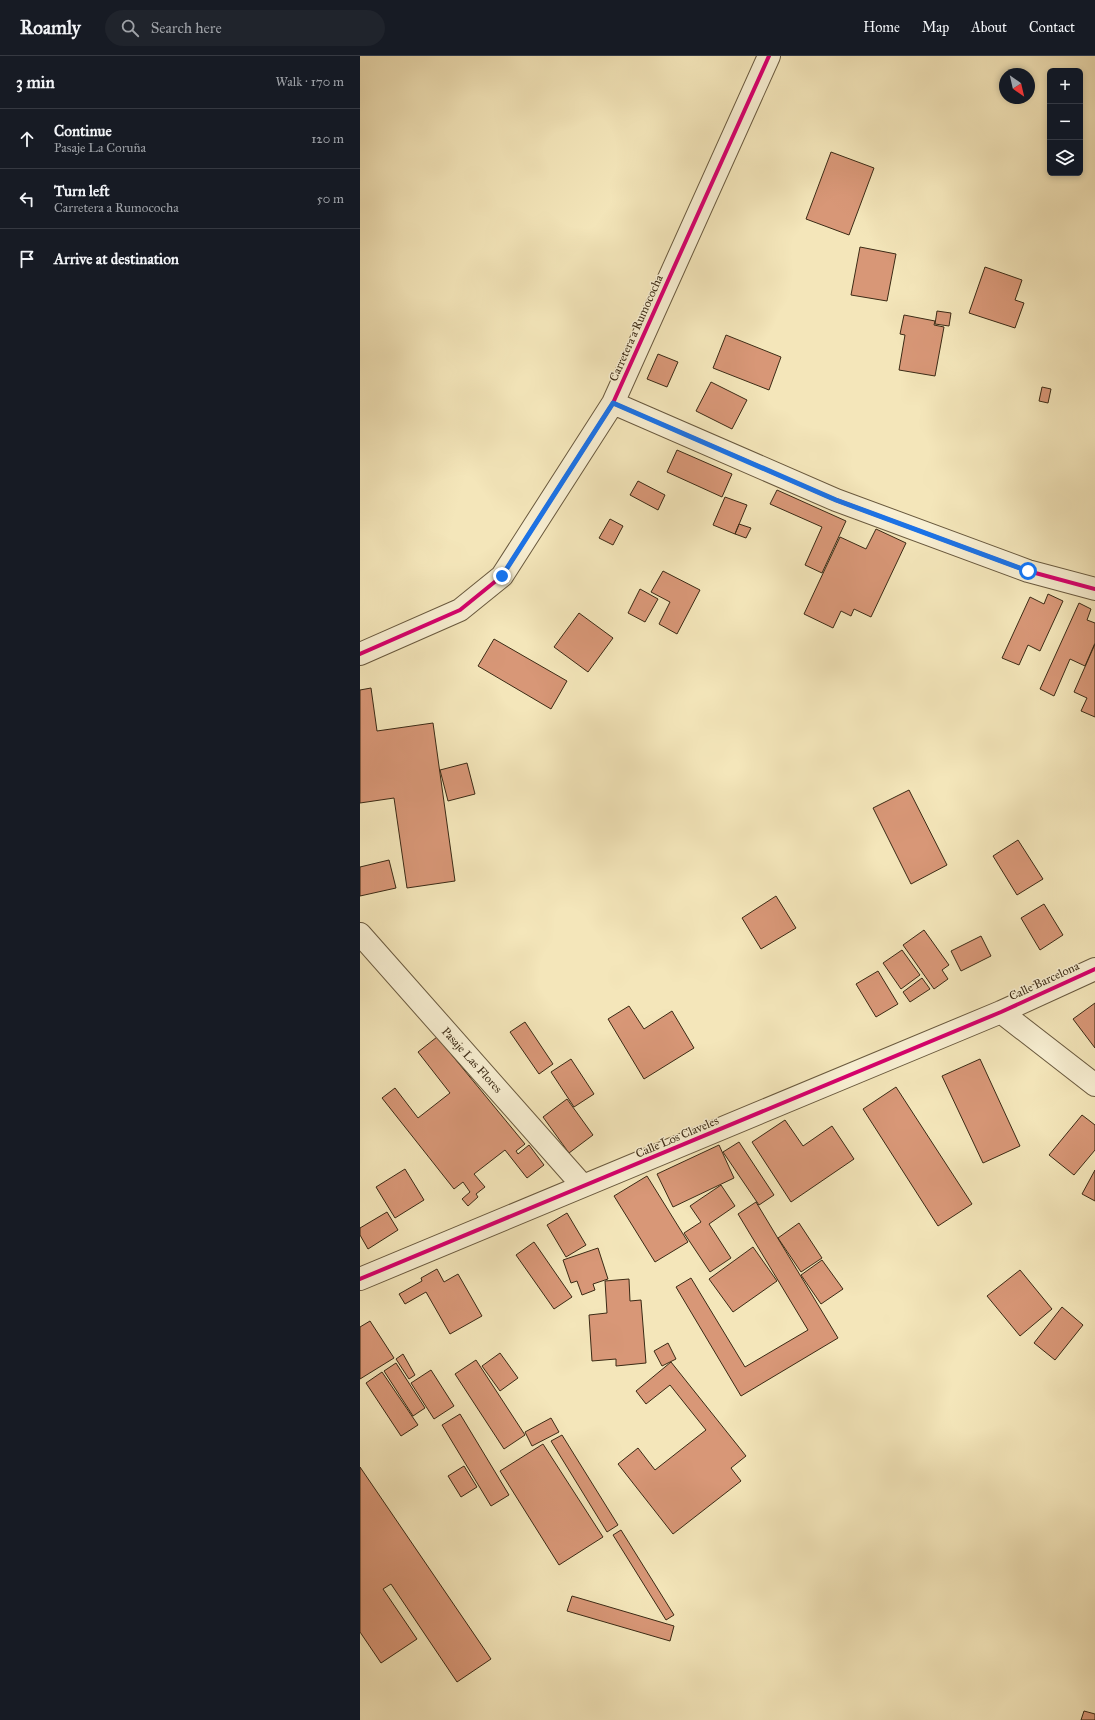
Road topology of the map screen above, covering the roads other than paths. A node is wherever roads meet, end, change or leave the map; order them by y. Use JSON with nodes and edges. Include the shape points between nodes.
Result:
{"nodes":[{"id":1,"x":769,"y":56,"type":"edge"},
{"id":2,"x":613,"y":403,"type":"junction"},
{"id":3,"x":1095,"y":589,"type":"edge"},
{"id":4,"x":360,"y":654,"type":"edge"},
{"id":5,"x":360,"y":934,"type":"edge"},
{"id":6,"x":1095,"y":969,"type":"edge"},
{"id":7,"x":1001,"y":1012,"type":"junction"},
{"id":8,"x":1095,"y":1085,"type":"edge"},
{"id":9,"x":583,"y":1186,"type":"junction"},
{"id":10,"x":360,"y":1279,"type":"edge"}],
"edges":[{"from":1,"to":2,"type":"street","name":"Carretera a Rumococha"},
{"from":2,"to":3,"type":"street","via":[[836,500],[1028,571]]},
{"from":2,"to":4,"type":"street","name":"Carretera a Rumococha","via":[[502,576],[460,610]]},
{"from":5,"to":9,"type":"street","name":"Pasaje Las Flores"},
{"from":6,"to":7,"type":"street","name":"Calle Barcelona"},
{"from":7,"to":8,"type":"street"},
{"from":7,"to":9,"type":"street","name":"Calle Los Claveles"},
{"from":9,"to":10,"type":"street","name":"Calle Los Claveles"}]}
